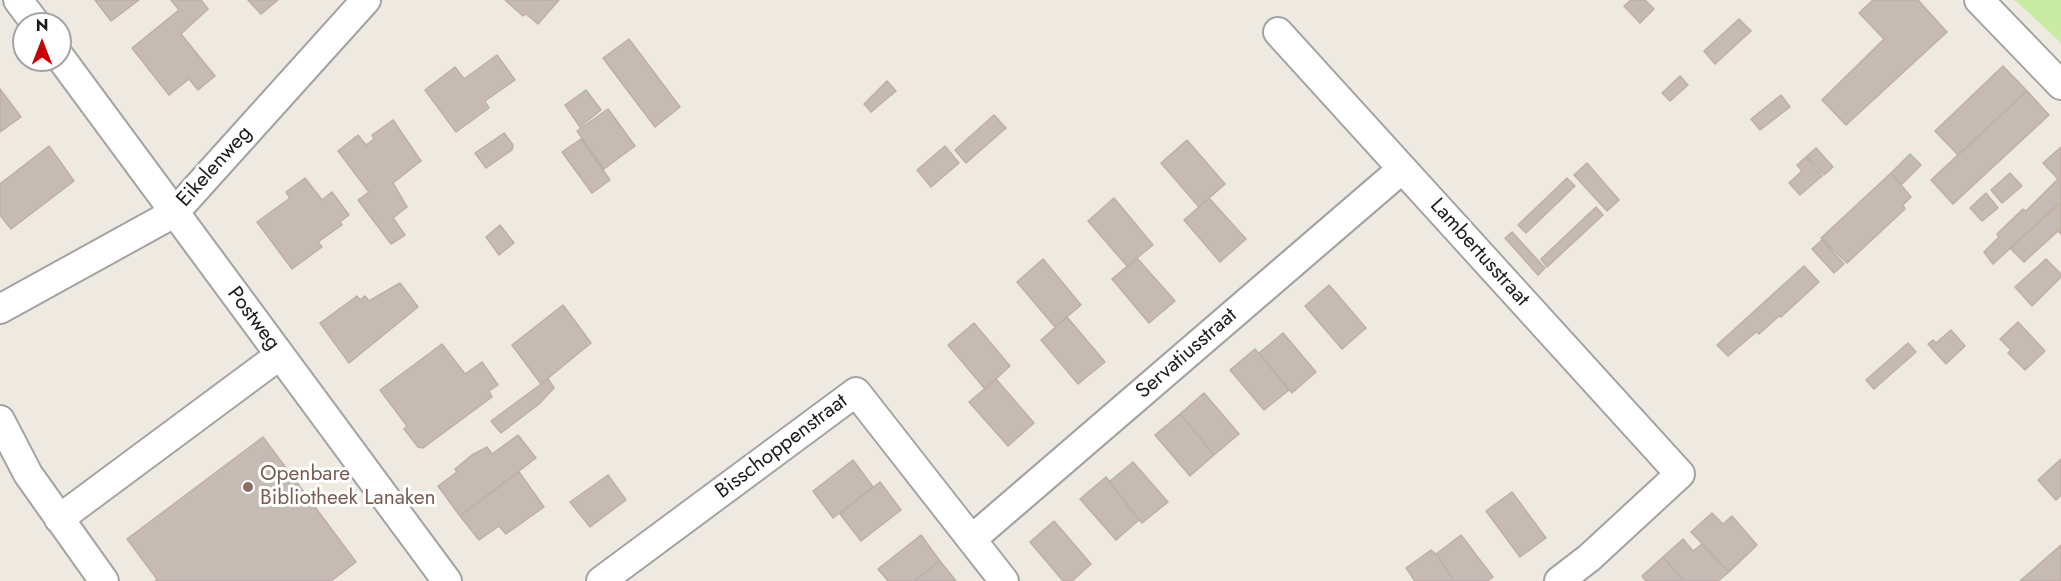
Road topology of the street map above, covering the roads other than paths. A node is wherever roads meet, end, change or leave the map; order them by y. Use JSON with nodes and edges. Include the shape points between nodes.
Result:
{"nodes":[{"id":1,"x":366,"y":0,"type":"edge"},
{"id":2,"x":1979,"y":0,"type":"edge"},
{"id":3,"x":1278,"y":32,"type":"dead end"},
{"id":4,"x":71,"y":72,"type":"edge"},
{"id":5,"x":2061,"y":85,"type":"edge"},
{"id":6,"x":1402,"y":169,"type":"junction"},
{"id":7,"x":174,"y":213,"type":"junction"},
{"id":8,"x":0,"y":309,"type":"edge"},
{"id":9,"x":280,"y":355,"type":"junction"},
{"id":10,"x":0,"y":420,"type":"edge"},
{"id":11,"x":59,"y":519,"type":"junction"},
{"id":12,"x":972,"y":539,"type":"junction"},
{"id":13,"x":104,"y":581,"type":"edge"},
{"id":14,"x":447,"y":581,"type":"edge"},
{"id":15,"x":601,"y":581,"type":"edge"},
{"id":16,"x":1004,"y":581,"type":"edge"},
{"id":17,"x":1559,"y":581,"type":"edge"}],
"edges":[{"from":1,"to":7,"type":"street","name":"Eikelenweg"},
{"from":2,"to":5,"type":"street"},
{"from":3,"to":6,"type":"street","name":"Lambertusstraat"},
{"from":4,"to":7,"type":"street","name":"Postweg"},
{"from":6,"to":12,"type":"street","name":"Servatiusstraat"},
{"from":6,"to":17,"type":"street","name":"Lambertusstraat","via":[[1680,474]]},
{"from":7,"to":8,"type":"street","name":"Eikelenweg"},
{"from":7,"to":9,"type":"street","name":"Postweg"},
{"from":9,"to":11,"type":"street"},
{"from":9,"to":14,"type":"street","name":"Postweg"},
{"from":10,"to":11,"type":"street","via":[[28,474]]},
{"from":11,"to":13,"type":"street"},
{"from":12,"to":15,"type":"street","name":"Bisschoppenstraat","via":[[856,392]]},
{"from":12,"to":16,"type":"street","name":"Bisschoppenstraat"}]}
